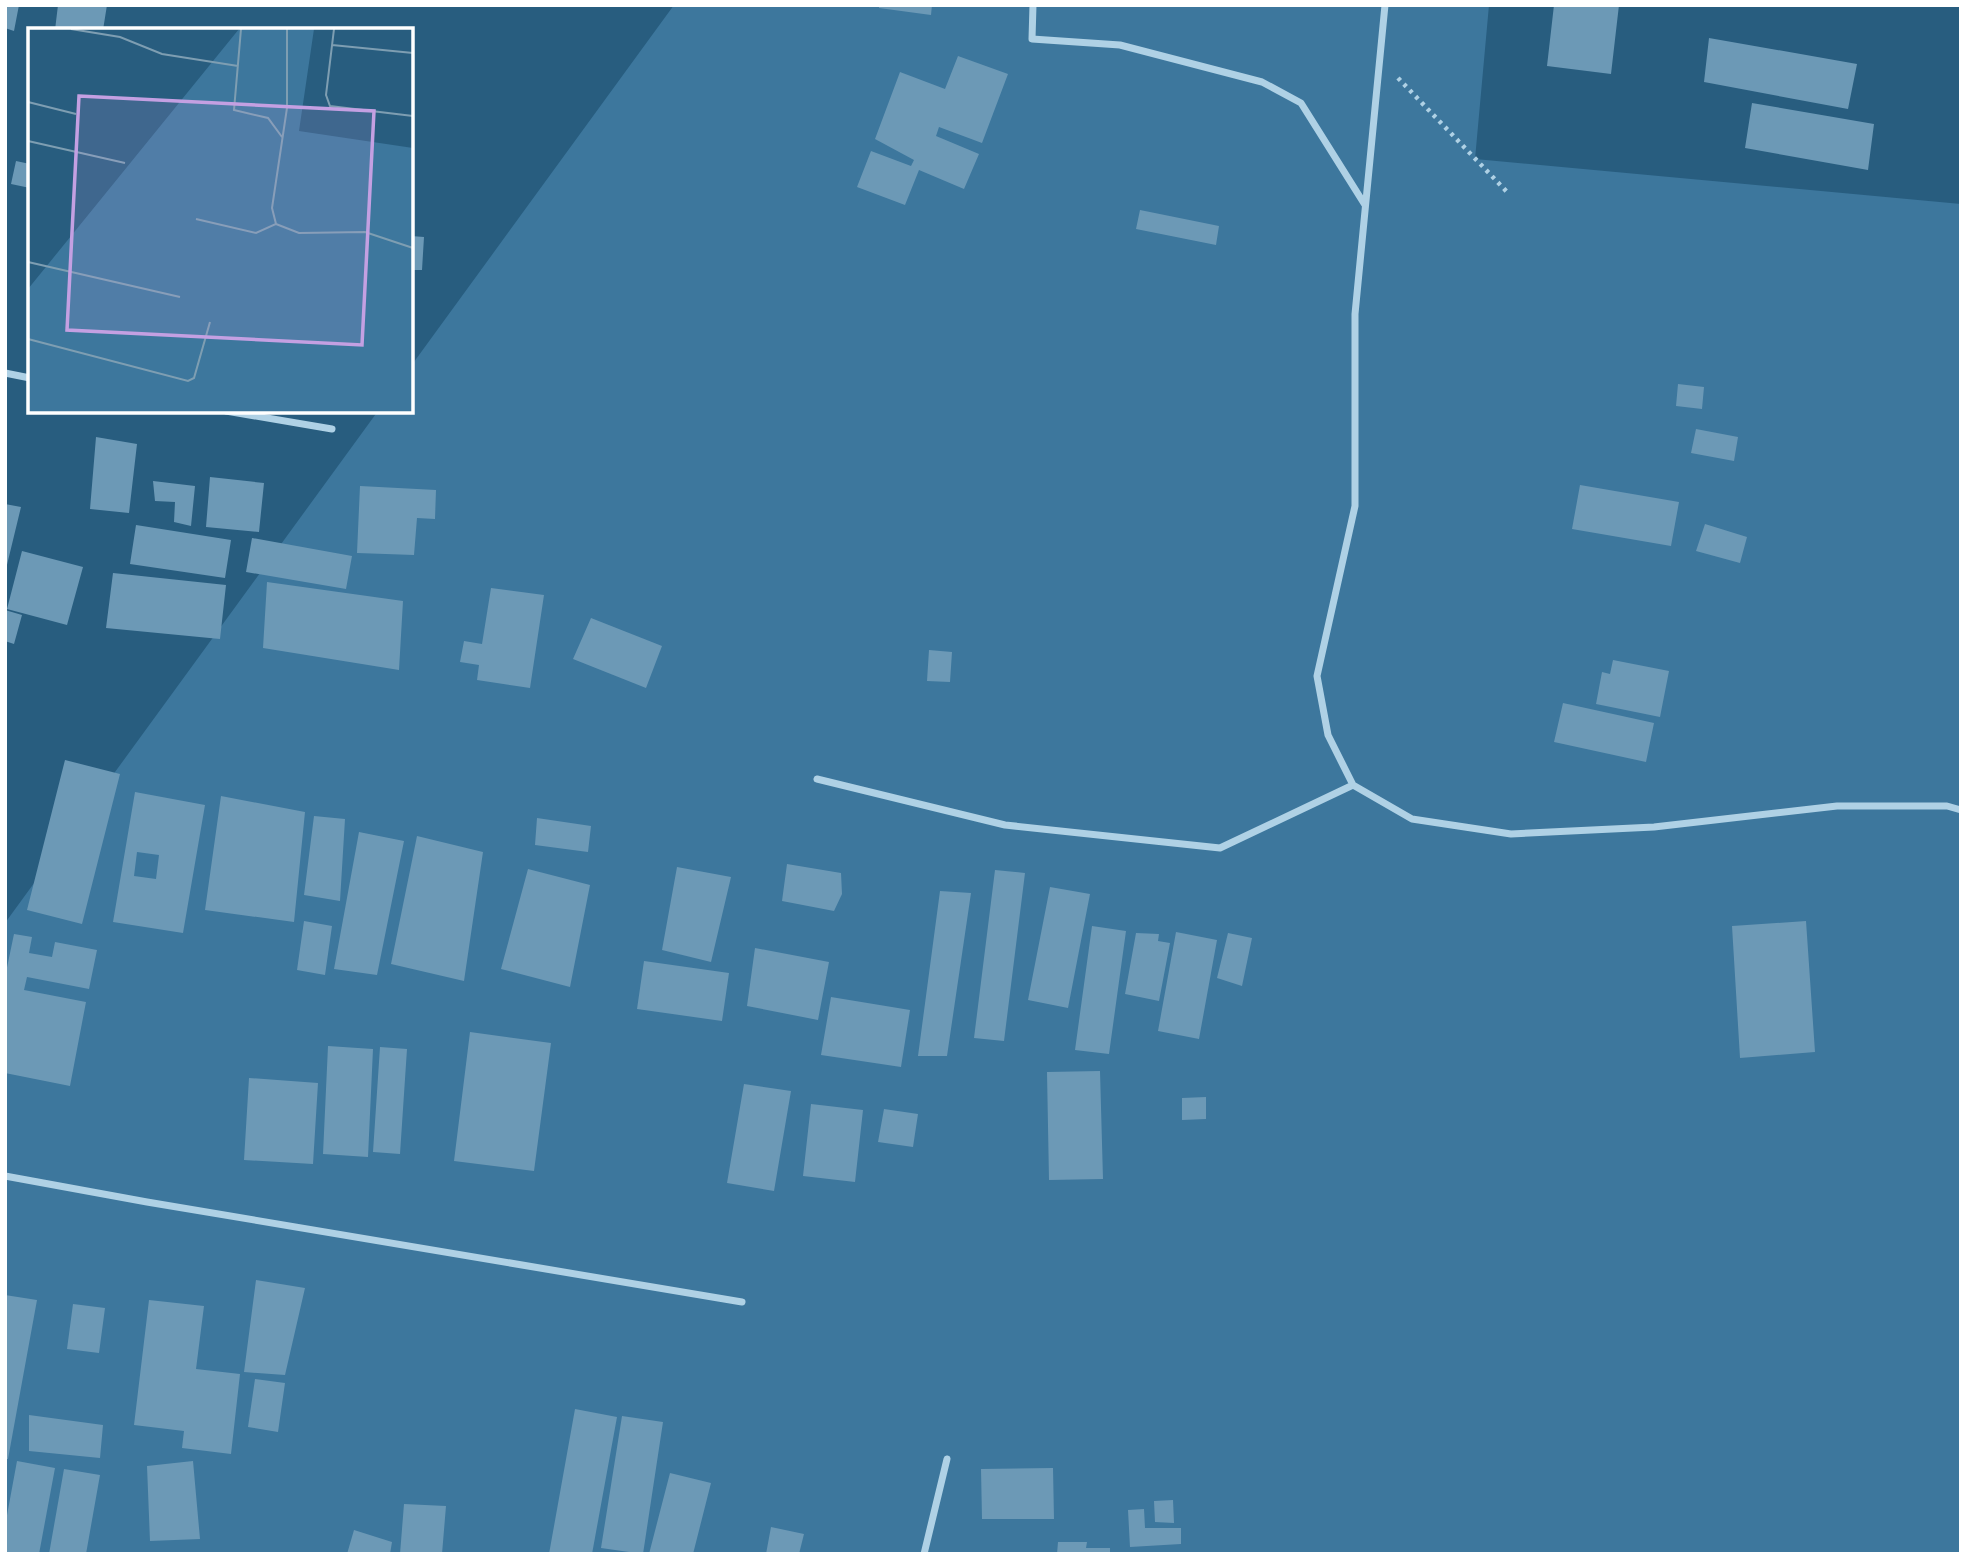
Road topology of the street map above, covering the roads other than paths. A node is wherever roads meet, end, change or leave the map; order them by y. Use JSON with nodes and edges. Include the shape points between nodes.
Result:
{"nodes":[{"id":1,"x":1034,"y":5,"type":"edge"},
{"id":2,"x":1385,"y":5,"type":"edge"},
{"id":3,"x":1365,"y":205,"type":"junction"},
{"id":4,"x":5,"y":373,"type":"edge"},
{"id":5,"x":28,"y":378,"type":"edge"},
{"id":6,"x":238,"y":413,"type":"edge"},
{"id":7,"x":332,"y":429,"type":"dead end"},
{"id":8,"x":817,"y":779,"type":"dead end"},
{"id":9,"x":1353,"y":785,"type":"junction"},
{"id":10,"x":1961,"y":810,"type":"edge"},
{"id":11,"x":5,"y":1176,"type":"edge"},
{"id":12,"x":742,"y":1302,"type":"dead end"},
{"id":13,"x":947,"y":1459,"type":"dead end"},
{"id":14,"x":924,"y":1554,"type":"edge"}],
"edges":[{"from":1,"to":3,"type":"street","via":[[1032,39],[1120,46],[1262,82],[1301,103]]},
{"from":2,"to":3,"type":"street"},
{"from":3,"to":9,"type":"street","via":[[1355,314],[1356,506],[1317,676],[1328,735]]},
{"from":4,"to":5,"type":"street"},
{"from":6,"to":7,"type":"street"},
{"from":8,"to":9,"type":"street","via":[[1005,825],[1220,848]]},
{"from":9,"to":10,"type":"street","via":[[1412,819],[1511,834],[1654,827],[1837,806],[1947,806]]},
{"from":11,"to":12,"type":"street"},
{"from":13,"to":14,"type":"street"}]}
